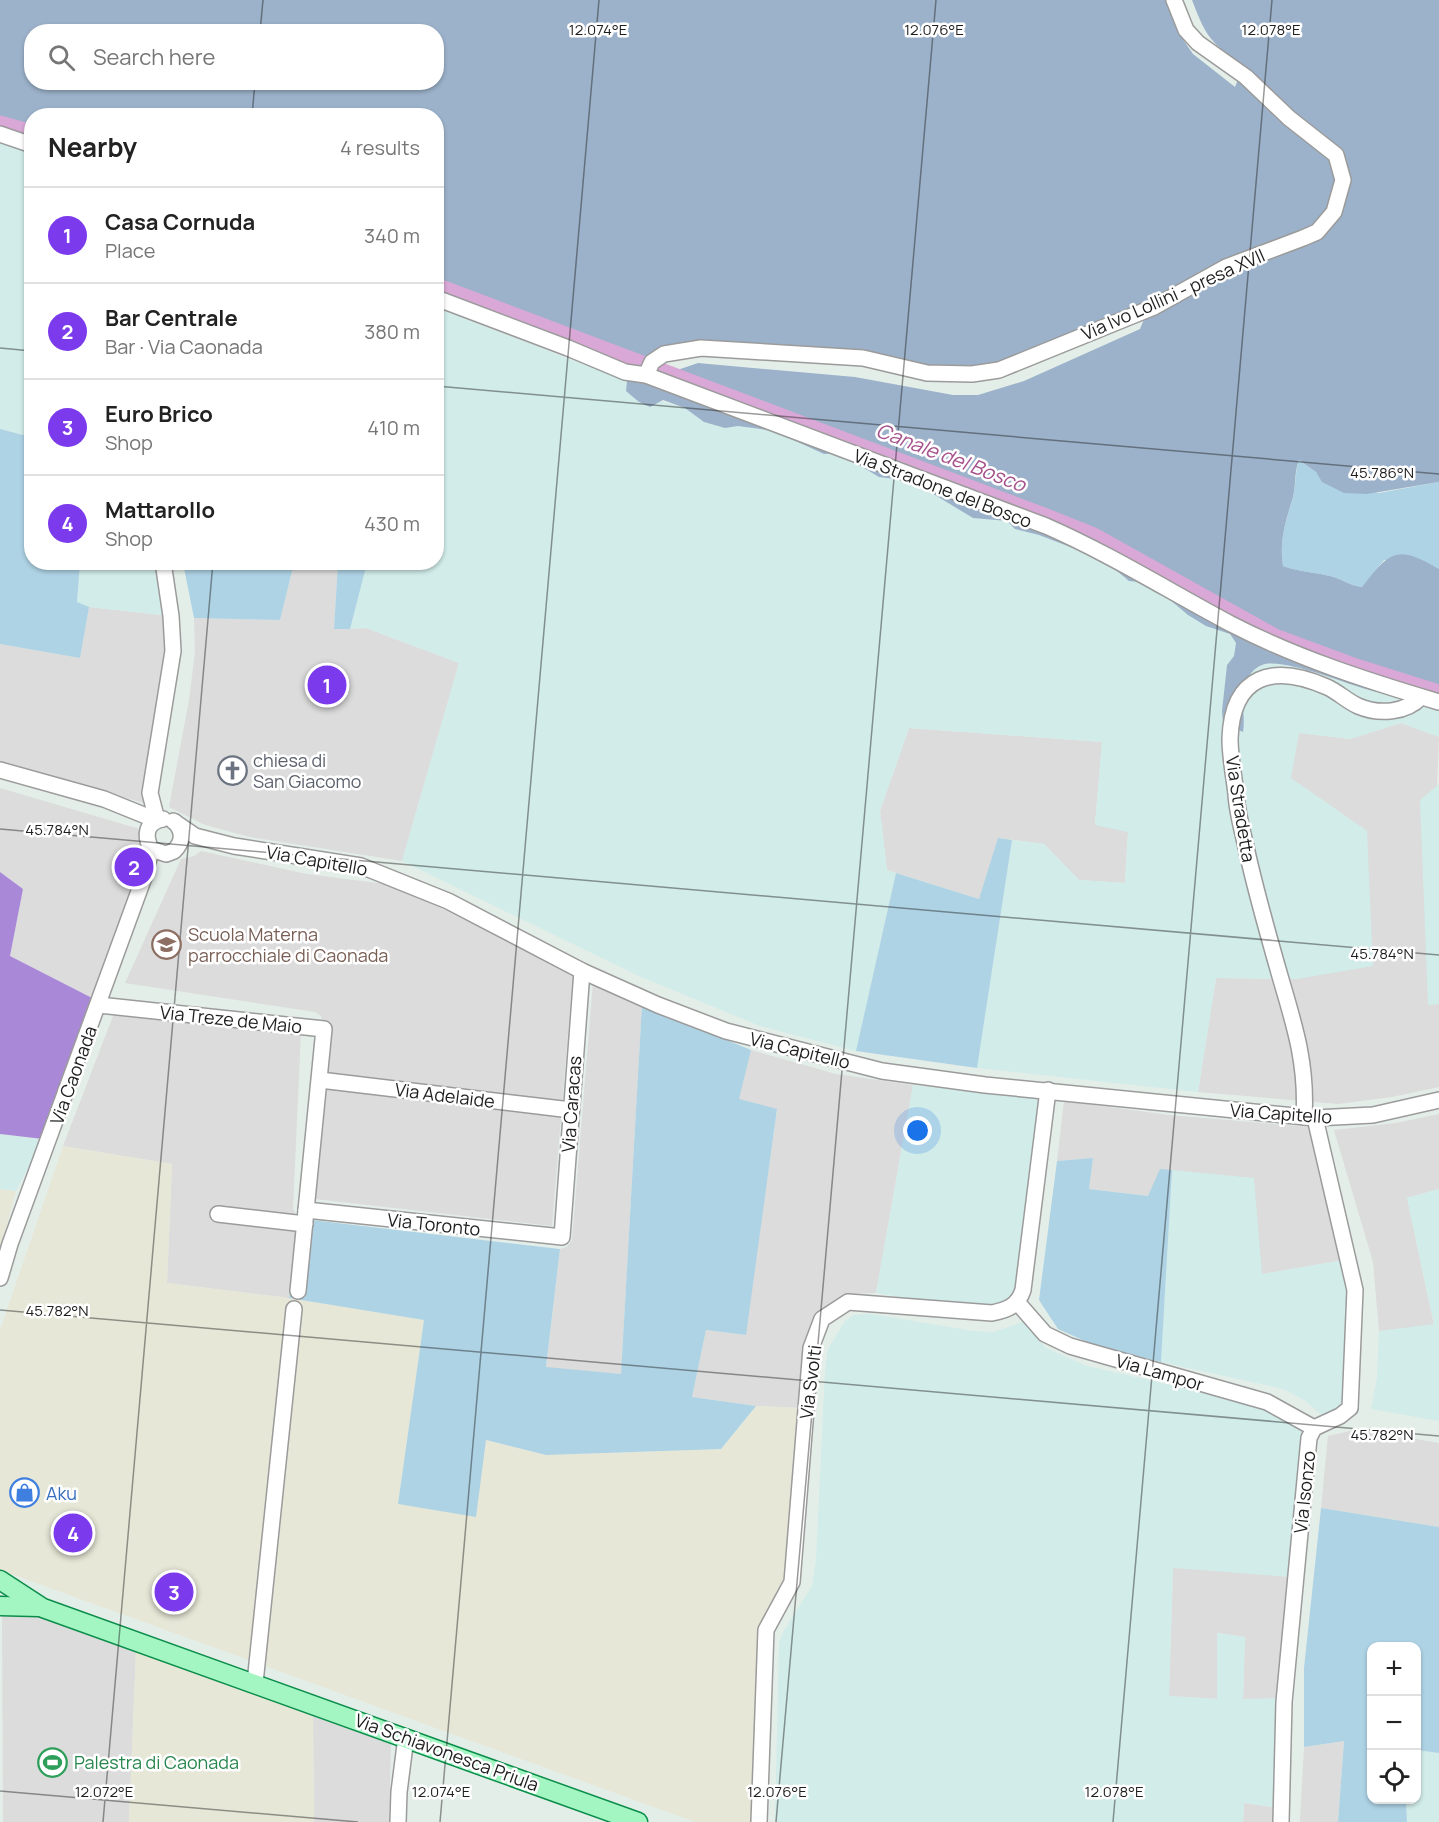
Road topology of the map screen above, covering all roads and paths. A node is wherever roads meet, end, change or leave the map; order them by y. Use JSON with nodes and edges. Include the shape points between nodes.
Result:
{"nodes":[{"id":1,"x":1174,"y":0,"type":"edge"},
{"id":2,"x":0,"y":134,"type":"edge"},
{"id":3,"x":24,"y":142,"type":"edge"},
{"id":4,"x":444,"y":301,"type":"edge"},
{"id":5,"x":648,"y":369,"type":"junction"},
{"id":6,"x":164,"y":570,"type":"edge"},
{"id":7,"x":1421,"y":697,"type":"junction"},
{"id":8,"x":1439,"y":702,"type":"edge"},
{"id":9,"x":0,"y":770,"type":"edge"},
{"id":10,"x":137,"y":813,"type":"junction"},
{"id":11,"x":163,"y":820,"type":"junction"},
{"id":12,"x":195,"y":836,"type":"junction"},
{"id":13,"x":149,"y":845,"type":"junction"},
{"id":14,"x":180,"y":845,"type":"junction"},
{"id":15,"x":166,"y":854,"type":"junction"},
{"id":16,"x":146,"y":872,"type":"junction"},
{"id":17,"x":582,"y":971,"type":"junction"},
{"id":18,"x":99,"y":1005,"type":"junction"},
{"id":19,"x":320,"y":1080,"type":"junction"},
{"id":20,"x":1048,"y":1090,"type":"junction"},
{"id":21,"x":1439,"y":1100,"type":"edge"},
{"id":22,"x":571,"y":1110,"type":"junction"},
{"id":23,"x":1309,"y":1117,"type":"junction"},
{"id":24,"x":218,"y":1214,"type":"dead end"},
{"id":25,"x":305,"y":1217,"type":"junction"},
{"id":26,"x":562,"y":1237,"type":"joint"},
{"id":27,"x":0,"y":1278,"type":"edge"},
{"id":28,"x":298,"y":1291,"type":"dead end"},
{"id":29,"x":1017,"y":1302,"type":"junction"},
{"id":30,"x":294,"y":1310,"type":"dead end"},
{"id":31,"x":1314,"y":1428,"type":"junction"},
{"id":32,"x":0,"y":1580,"type":"edge"},
{"id":33,"x":0,"y":1606,"type":"edge"},
{"id":34,"x":43,"y":1608,"type":"junction"},
{"id":35,"x":255,"y":1683,"type":"junction"},
{"id":36,"x":406,"y":1737,"type":"junction"},
{"id":37,"x":398,"y":1822,"type":"edge"},
{"id":38,"x":638,"y":1822,"type":"edge"},
{"id":39,"x":759,"y":1822,"type":"edge"},
{"id":40,"x":1281,"y":1822,"type":"edge"}],
"edges":[{"from":1,"to":5,"type":"street","name":"Via Ivo Lollini - presa XVII","via":[[1186,30],[1198,43],[1246,77],[1336,155],[1343,180],[1340,193],[1334,212],[1317,232],[1226,267],[1154,307],[999,369],[943,374],[863,358],[701,348],[678,350]]},
{"from":2,"to":3,"type":"street"},
{"from":4,"to":5,"type":"street","name":"Via Stradone del Bosco","via":[[625,372]]},
{"from":5,"to":7,"type":"street","name":"Via Stradone del Bosco","via":[[1046,526],[1099,550],[1267,641]]},
{"from":6,"to":11,"type":"street","via":[[173,651],[150,793]]},
{"from":7,"to":8,"type":"street","name":"Via Stradone del Bosco"},
{"from":7,"to":23,"type":"street","name":"Via Stradetta","via":[[1395,712],[1358,706],[1327,688],[1281,674],[1244,688],[1233,717],[1230,740],[1236,802],[1258,902],[1303,1061]]},
{"from":9,"to":10,"type":"street","via":[[104,799]]},
{"from":10,"to":11,"type":"street"},
{"from":10,"to":13,"type":"street"},
{"from":11,"to":12,"type":"street","name":"Via Capitello"},
{"from":11,"to":13,"type":"street","name":"Via Caonada","via":[[150,825]]},
{"from":11,"to":14,"type":"street","via":[[180,827]]},
{"from":12,"to":14,"type":"street"},
{"from":12,"to":17,"type":"street","name":"Via Capitello","via":[[361,866],[448,901]]},
{"from":13,"to":15,"type":"street"},
{"from":13,"to":16,"type":"street","name":"Via Caonada"},
{"from":14,"to":15,"type":"street","name":"Via Caonada"},
{"from":15,"to":16,"type":"street","name":"Via Caonada"},
{"from":16,"to":18,"type":"street","name":"Via Caonada"},
{"from":17,"to":20,"type":"street","name":"Via Capitello","via":[[707,1024],[790,1049],[882,1071]]},
{"from":17,"to":22,"type":"street","name":"Via Caracas"},
{"from":18,"to":19,"type":"street","name":"Via Treze de Maio","via":[[324,1029]]},
{"from":18,"to":27,"type":"street","name":"Via Caonada"},
{"from":19,"to":22,"type":"street","name":"Via Adelaide"},
{"from":19,"to":25,"type":"street","name":"Via Treze de Maio"},
{"from":20,"to":23,"type":"street","name":"Via Capitello"},
{"from":20,"to":29,"type":"street","via":[[1023,1290]]},
{"from":21,"to":23,"type":"street","name":"Via Capitello","via":[[1373,1114]]},
{"from":22,"to":26,"type":"street","name":"Via Caracas"},
{"from":23,"to":31,"type":"street","name":"Via Isonzo","via":[[1355,1290],[1350,1408]]},
{"from":24,"to":25,"type":"street","name":"Via Toronto"},
{"from":25,"to":26,"type":"street","name":"Via Toronto"},
{"from":25,"to":28,"type":"street","name":"Via Treze de Maio"},
{"from":29,"to":31,"type":"street","name":"Via Lampor","via":[[1045,1334],[1070,1346],[1267,1401]]},
{"from":29,"to":39,"type":"street","name":"Via Svolti","via":[[992,1314],[848,1302],[822,1319],[811,1348],[792,1582],[766,1630]]},
{"from":30,"to":35,"type":"street"},
{"from":31,"to":40,"type":"street","name":"Via Isonzo","via":[[1309,1438],[1284,1702]]},
{"from":32,"to":34,"type":"main road","name":"Via Schiavonesca Priula"},
{"from":33,"to":34,"type":"main road","name":"Via Schiavonesca Priula"},
{"from":34,"to":35,"type":"main road","name":"Via Schiavonesca Priula"},
{"from":35,"to":36,"type":"main road","name":"Via Schiavonesca Priula"},
{"from":36,"to":37,"type":"street"},
{"from":36,"to":38,"type":"main road","name":"Via Schiavonesca Priula"}]}
